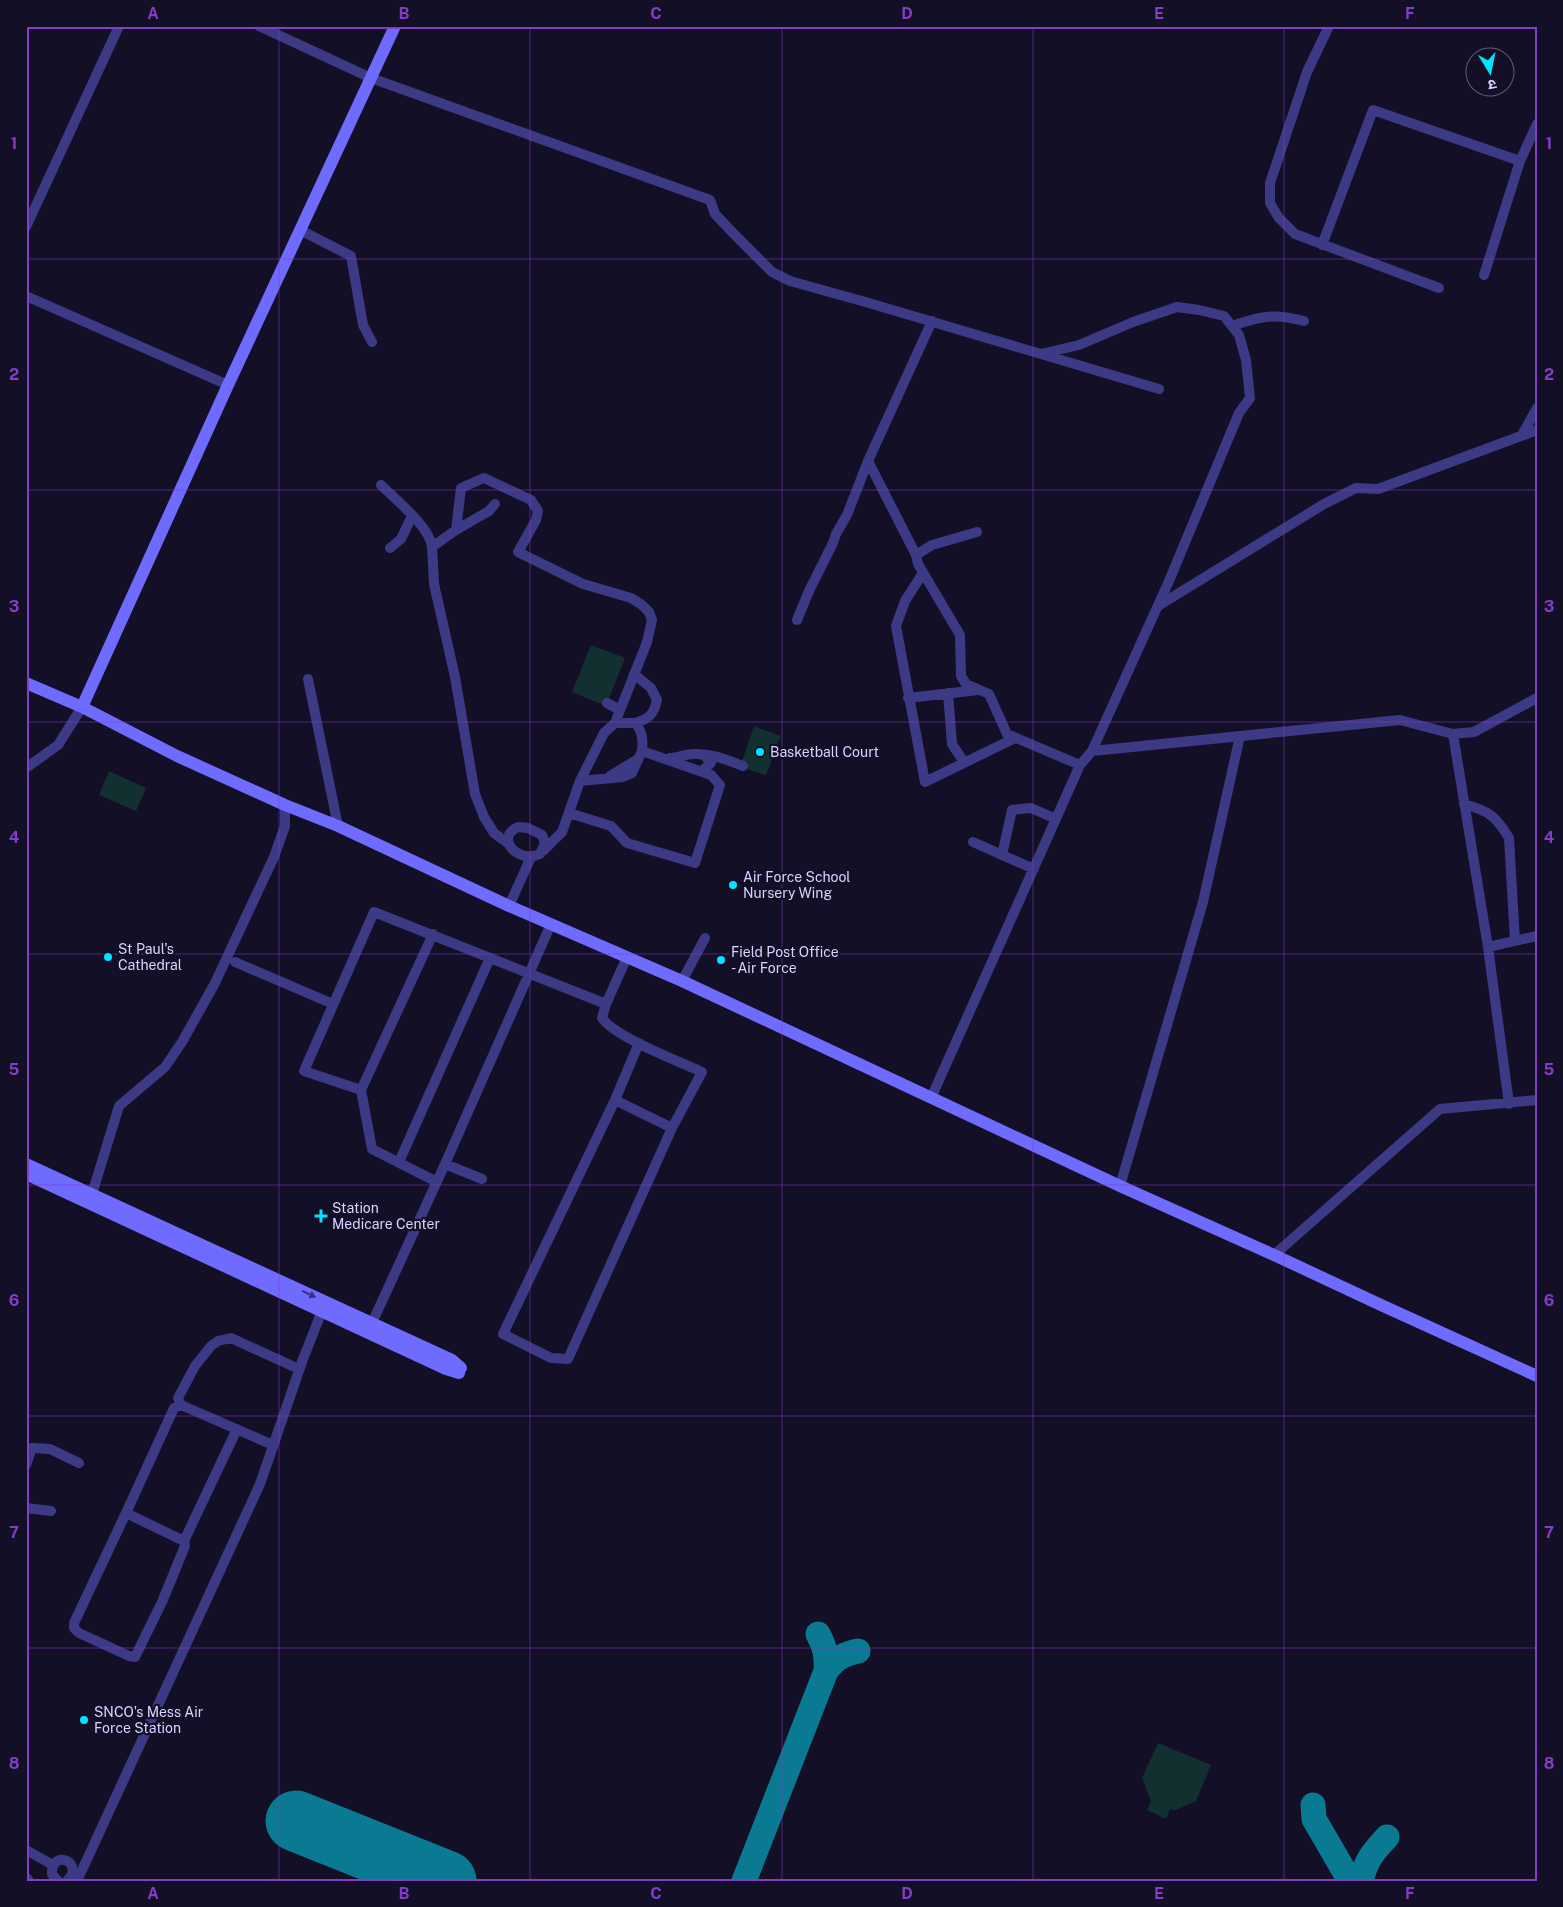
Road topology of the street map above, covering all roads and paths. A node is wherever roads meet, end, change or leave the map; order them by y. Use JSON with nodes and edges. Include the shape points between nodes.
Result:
{"nodes":[{"id":1,"x":119,"y":26,"type":"edge"},
{"id":2,"x":259,"y":26,"type":"edge"},
{"id":3,"x":395,"y":26,"type":"edge"},
{"id":4,"x":1329,"y":26,"type":"edge"},
{"id":5,"x":371,"y":78,"type":"junction"},
{"id":6,"x":1537,"y":124,"type":"edge"},
{"id":7,"x":1520,"y":161,"type":"junction"},
{"id":8,"x":26,"y":227,"type":"edge"},
{"id":9,"x":300,"y":230,"type":"junction"},
{"id":10,"x":1322,"y":245,"type":"junction"},
{"id":11,"x":1484,"y":275,"type":"dead end"},
{"id":12,"x":1439,"y":288,"type":"dead end"},
{"id":13,"x":26,"y":296,"type":"edge"},
{"id":14,"x":932,"y":321,"type":"junction"},
{"id":15,"x":1304,"y":321,"type":"dead end"},
{"id":16,"x":1232,"y":326,"type":"junction"},
{"id":17,"x":372,"y":342,"type":"dead end"},
{"id":18,"x":1041,"y":354,"type":"junction"},
{"id":19,"x":228,"y":385,"type":"junction"},
{"id":20,"x":1160,"y":389,"type":"dead end"},
{"id":21,"x":1537,"y":408,"type":"edge"},
{"id":22,"x":1537,"y":430,"type":"edge"},
{"id":23,"x":1522,"y":435,"type":"junction"},
{"id":24,"x":868,"y":461,"type":"junction"},
{"id":25,"x":381,"y":485,"type":"dead end"},
{"id":26,"x":495,"y":504,"type":"dead end"},
{"id":27,"x":412,"y":516,"type":"junction"},
{"id":28,"x":456,"y":530,"type":"junction"},
{"id":29,"x":977,"y":532,"type":"dead end"},
{"id":30,"x":432,"y":547,"type":"junction"},
{"id":31,"x":390,"y":548,"type":"dead end"},
{"id":32,"x":916,"y":555,"type":"junction"},
{"id":33,"x":923,"y":573,"type":"junction"},
{"id":34,"x":1158,"y":606,"type":"junction"},
{"id":35,"x":797,"y":620,"type":"dead end"},
{"id":36,"x":634,"y":674,"type":"junction"},
{"id":37,"x":308,"y":679,"type":"dead end"},
{"id":38,"x":26,"y":683,"type":"edge"},
{"id":39,"x":978,"y":690,"type":"junction"},
{"id":40,"x":948,"y":693,"type":"junction"},
{"id":41,"x":908,"y":698,"type":"junction"},
{"id":42,"x":1537,"y":698,"type":"edge"},
{"id":43,"x":608,"y":703,"type":"dead end"},
{"id":44,"x":82,"y":707,"type":"junction"},
{"id":45,"x":620,"y":710,"type":"junction"},
{"id":46,"x":614,"y":723,"type":"junction"},
{"id":47,"x":635,"y":723,"type":"junction"},
{"id":48,"x":1453,"y":734,"type":"junction"},
{"id":49,"x":1240,"y":736,"type":"junction"},
{"id":50,"x":1016,"y":738,"type":"junction"},
{"id":51,"x":1092,"y":752,"type":"junction"},
{"id":52,"x":704,"y":754,"type":"junction"},
{"id":53,"x":640,"y":755,"type":"junction"},
{"id":54,"x":662,"y":758,"type":"junction"},
{"id":55,"x":964,"y":762,"type":"junction"},
{"id":56,"x":743,"y":766,"type":"dead end"},
{"id":57,"x":1080,"y":766,"type":"junction"},
{"id":58,"x":28,"y":767,"type":"edge"},
{"id":59,"x":705,"y":773,"type":"junction"},
{"id":60,"x":580,"y":781,"type":"junction"},
{"id":61,"x":1464,"y":804,"type":"junction"},
{"id":62,"x":285,"y":805,"type":"junction"},
{"id":63,"x":569,"y":813,"type":"junction"},
{"id":64,"x":1056,"y":819,"type":"junction"},
{"id":65,"x":338,"y":826,"type":"junction"},
{"id":66,"x":973,"y":842,"type":"dead end"},
{"id":67,"x":509,"y":844,"type":"junction"},
{"id":68,"x":543,"y":851,"type":"junction"},
{"id":69,"x":1002,"y":855,"type":"junction"},
{"id":70,"x":531,"y":857,"type":"junction"},
{"id":71,"x":1034,"y":868,"type":"junction"},
{"id":72,"x":509,"y":906,"type":"junction"},
{"id":73,"x":551,"y":924,"type":"junction"},
{"id":74,"x":433,"y":934,"type":"junction"},
{"id":75,"x":1537,"y":936,"type":"edge"},
{"id":76,"x":705,"y":938,"type":"dead end"},
{"id":77,"x":1515,"y":941,"type":"junction"},
{"id":78,"x":1488,"y":947,"type":"junction"},
{"id":79,"x":627,"y":957,"type":"junction"},
{"id":80,"x":490,"y":958,"type":"junction"},
{"id":81,"x":235,"y":962,"type":"dead end"},
{"id":82,"x":529,"y":973,"type":"junction"},
{"id":83,"x":682,"y":981,"type":"junction"},
{"id":84,"x":333,"y":1004,"type":"junction"},
{"id":85,"x":606,"y":1004,"type":"junction"},
{"id":86,"x":638,"y":1042,"type":"junction"},
{"id":87,"x":361,"y":1090,"type":"junction"},
{"id":88,"x":931,"y":1098,"type":"junction"},
{"id":89,"x":616,"y":1100,"type":"junction"},
{"id":90,"x":1537,"y":1100,"type":"edge"},
{"id":91,"x":1509,"y":1104,"type":"junction"},
{"id":92,"x":672,"y":1128,"type":"junction"},
{"id":93,"x":399,"y":1162,"type":"junction"},
{"id":94,"x":26,"y":1164,"type":"edge"},
{"id":95,"x":445,"y":1164,"type":"junction"},
{"id":96,"x":26,"y":1174,"type":"edge"},
{"id":97,"x":482,"y":1179,"type":"dead end"},
{"id":98,"x":437,"y":1182,"type":"junction"},
{"id":99,"x":1120,"y":1186,"type":"junction"},
{"id":100,"x":92,"y":1194,"type":"junction"},
{"id":101,"x":1274,"y":1254,"type":"junction"},
{"id":102,"x":322,"y":1311,"type":"junction"},
{"id":103,"x":372,"y":1323,"type":"junction"},
{"id":104,"x":299,"y":1369,"type":"junction"},
{"id":105,"x":1537,"y":1376,"type":"edge"},
{"id":106,"x":181,"y":1405,"type":"junction"},
{"id":107,"x":237,"y":1429,"type":"junction"},
{"id":108,"x":273,"y":1445,"type":"junction"},
{"id":109,"x":79,"y":1463,"type":"dead end"},
{"id":110,"x":26,"y":1465,"type":"edge"},
{"id":111,"x":26,"y":1508,"type":"edge"},
{"id":112,"x":51,"y":1511,"type":"dead end"},
{"id":113,"x":126,"y":1513,"type":"junction"},
{"id":114,"x":184,"y":1541,"type":"junction"},
{"id":115,"x":27,"y":1851,"type":"edge"},
{"id":116,"x":53,"y":1865,"type":"junction"},
{"id":117,"x":26,"y":1877,"type":"edge"},
{"id":118,"x":71,"y":1880,"type":"edge"},
{"id":119,"x":30,"y":1881,"type":"edge"},
{"id":120,"x":58,"y":1881,"type":"edge"}],
"edges":[{"from":1,"to":8,"type":"street"},
{"from":2,"to":5,"type":"street"},
{"from":3,"to":5,"type":"street"},
{"from":4,"to":10,"type":"street","via":[[1307,72],[1270,184],[1270,203],[1279,218],[1295,234]]},
{"from":5,"to":9,"type":"street"},
{"from":5,"to":14,"type":"street","via":[[710,200],[715,214],[772,272],[790,281]]},
{"from":6,"to":7,"type":"street"},
{"from":7,"to":10,"type":"street","via":[[1373,110]]},
{"from":7,"to":11,"type":"street"},
{"from":9,"to":17,"type":"street","via":[[351,256],[363,325]]},
{"from":9,"to":19,"type":"street"},
{"from":10,"to":12,"type":"street"},
{"from":13,"to":19,"type":"street"},
{"from":14,"to":18,"type":"street"},
{"from":14,"to":24,"type":"street"},
{"from":15,"to":16,"type":"street","via":[[1269,315]]},
{"from":16,"to":18,"type":"street","via":[[1224,316],[1177,307],[1079,345]]},
{"from":16,"to":34,"type":"street","via":[[1239,334],[1246,360],[1250,398],[1239,413]]},
{"from":18,"to":20,"type":"street"},
{"from":19,"to":44,"type":"street"},
{"from":21,"to":23,"type":"street"},
{"from":22,"to":23,"type":"street"},
{"from":23,"to":34,"type":"street","via":[[1378,489],[1356,488],[1324,504]]},
{"from":24,"to":32,"type":"street"},
{"from":24,"to":35,"type":"street","via":[[847,515]]},
{"from":25,"to":27,"type":"street"},
{"from":26,"to":28,"type":"street"},
{"from":27,"to":30,"type":"street","via":[[432,541]]},
{"from":27,"to":31,"type":"street","via":[[401,539]]},
{"from":28,"to":30,"type":"street"},
{"from":28,"to":36,"type":"street","via":[[461,488],[484,478],[531,500],[538,511],[536,520],[518,552],[583,584],[631,598],[649,612],[652,620],[647,642]]},
{"from":29,"to":32,"type":"street","via":[[932,545]]},
{"from":30,"to":67,"type":"street","via":[[434,584],[455,677],[475,794],[494,834]]},
{"from":32,"to":33,"type":"street"},
{"from":33,"to":39,"type":"street","via":[[960,635],[961,676],[966,684]]},
{"from":33,"to":41,"type":"street","via":[[905,601],[896,626]]},
{"from":34,"to":51,"type":"street"},
{"from":36,"to":45,"type":"street"},
{"from":36,"to":47,"type":"street","via":[[651,688],[657,700],[650,717]]},
{"from":37,"to":65,"type":"street"},
{"from":38,"to":44,"type":"street"},
{"from":39,"to":40,"type":"street"},
{"from":39,"to":50,"type":"street","via":[[989,694],[1007,734]]},
{"from":40,"to":41,"type":"street"},
{"from":40,"to":55,"type":"street","via":[[952,744]]},
{"from":41,"to":55,"type":"street","via":[[925,782]]},
{"from":42,"to":48,"type":"street","via":[[1474,732]]},
{"from":43,"to":45,"type":"street"},
{"from":44,"to":58,"type":"street","via":[[58,745]]},
{"from":44,"to":62,"type":"street","via":[[177,756]]},
{"from":45,"to":46,"type":"street"},
{"from":46,"to":47,"type":"street"},
{"from":46,"to":60,"type":"street","via":[[604,734]]},
{"from":47,"to":53,"type":"street","via":[[641,729],[643,739]]},
{"from":48,"to":49,"type":"street","via":[[1400,720]]},
{"from":48,"to":61,"type":"street"},
{"from":49,"to":51,"type":"street"},
{"from":49,"to":99,"type":"street","via":[[1203,902]]},
{"from":50,"to":55,"type":"street"},
{"from":50,"to":57,"type":"street"},
{"from":51,"to":57,"type":"street"},
{"from":52,"to":54,"type":"street"},
{"from":52,"to":56,"type":"street"},
{"from":52,"to":59,"type":"street","via":[[711,763],[704,769]]},
{"from":53,"to":54,"type":"street"},
{"from":53,"to":60,"type":"street","via":[[632,773],[623,777]]},
{"from":54,"to":59,"type":"street"},
{"from":57,"to":64,"type":"street"},
{"from":59,"to":63,"type":"street","via":[[720,785],[695,863],[627,843],[611,826]]},
{"from":60,"to":63,"type":"street"},
{"from":61,"to":77,"type":"street","via":[[1487,811],[1509,838]]},
{"from":61,"to":78,"type":"street"},
{"from":62,"to":65,"type":"street"},
{"from":62,"to":100,"type":"street","via":[[285,826],[274,857],[214,985],[165,1067],[119,1106]]},
{"from":63,"to":68,"type":"street","via":[[562,832]]},
{"from":64,"to":69,"type":"street","via":[[1031,808],[1012,810]]},
{"from":64,"to":71,"type":"street"},
{"from":65,"to":72,"type":"street"},
{"from":66,"to":69,"type":"street"},
{"from":67,"to":68,"type":"street","via":[[508,838],[513,830],[528,828],[539,832],[544,839]]},
{"from":67,"to":70,"type":"street","via":[[518,854]]},
{"from":68,"to":70,"type":"street"},
{"from":69,"to":71,"type":"street"},
{"from":70,"to":72,"type":"street"},
{"from":71,"to":88,"type":"street"},
{"from":72,"to":73,"type":"street"},
{"from":73,"to":79,"type":"street"},
{"from":73,"to":82,"type":"street"},
{"from":74,"to":80,"type":"street"},
{"from":74,"to":84,"type":"street","via":[[374,912]]},
{"from":74,"to":87,"type":"street"},
{"from":75,"to":77,"type":"street"},
{"from":76,"to":83,"type":"street"},
{"from":77,"to":78,"type":"street"},
{"from":78,"to":91,"type":"street"},
{"from":79,"to":83,"type":"street"},
{"from":79,"to":85,"type":"street"},
{"from":80,"to":82,"type":"street"},
{"from":80,"to":93,"type":"street"},
{"from":81,"to":84,"type":"street"},
{"from":82,"to":85,"type":"street"},
{"from":82,"to":95,"type":"street"},
{"from":83,"to":88,"type":"street"},
{"from":84,"to":87,"type":"street","via":[[304,1070]]},
{"from":85,"to":86,"type":"street","via":[[602,1018],[606,1024]]},
{"from":86,"to":89,"type":"street"},
{"from":86,"to":92,"type":"street","via":[[702,1072]]},
{"from":87,"to":93,"type":"street","via":[[372,1149]]},
{"from":88,"to":99,"type":"street"},
{"from":89,"to":92,"type":"street"},
{"from":89,"to":92,"type":"street","via":[[503,1334],[550,1358],[568,1359]]},
{"from":90,"to":91,"type":"street"},
{"from":91,"to":101,"type":"street","via":[[1440,1109]]},
{"from":93,"to":98,"type":"street"},
{"from":94,"to":100,"type":"street"},
{"from":95,"to":97,"type":"street"},
{"from":95,"to":98,"type":"street"},
{"from":96,"to":102,"type":"street"},
{"from":98,"to":103,"type":"street"},
{"from":99,"to":101,"type":"street"},
{"from":100,"to":103,"type":"street","one_way":true},
{"from":101,"to":105,"type":"street"},
{"from":102,"to":103,"type":"street","via":[[446,1369],[460,1371],[452,1360]]},
{"from":102,"to":104,"type":"street"},
{"from":104,"to":106,"type":"street","via":[[231,1338],[218,1341],[195,1366],[178,1398]]},
{"from":104,"to":108,"type":"street"},
{"from":106,"to":107,"type":"street"},
{"from":106,"to":113,"type":"street","via":[[174,1408]]},
{"from":107,"to":108,"type":"street"},
{"from":107,"to":114,"type":"street"},
{"from":108,"to":118,"type":"street","via":[[260,1484],[84,1864]]},
{"from":109,"to":110,"type":"street","via":[[50,1449],[32,1448]]},
{"from":111,"to":112,"type":"street"},
{"from":113,"to":114,"type":"street"},
{"from":113,"to":114,"type":"street","via":[[74,1623],[79,1633],[135,1657],[165,1594],[185,1546]]},
{"from":115,"to":116,"type":"street"},
{"from":116,"to":118,"type":"street","via":[[58,1860],[69,1862],[73,1872]]},
{"from":116,"to":120,"type":"street","via":[[52,1874]]},
{"from":117,"to":119,"type":"street"}]}
